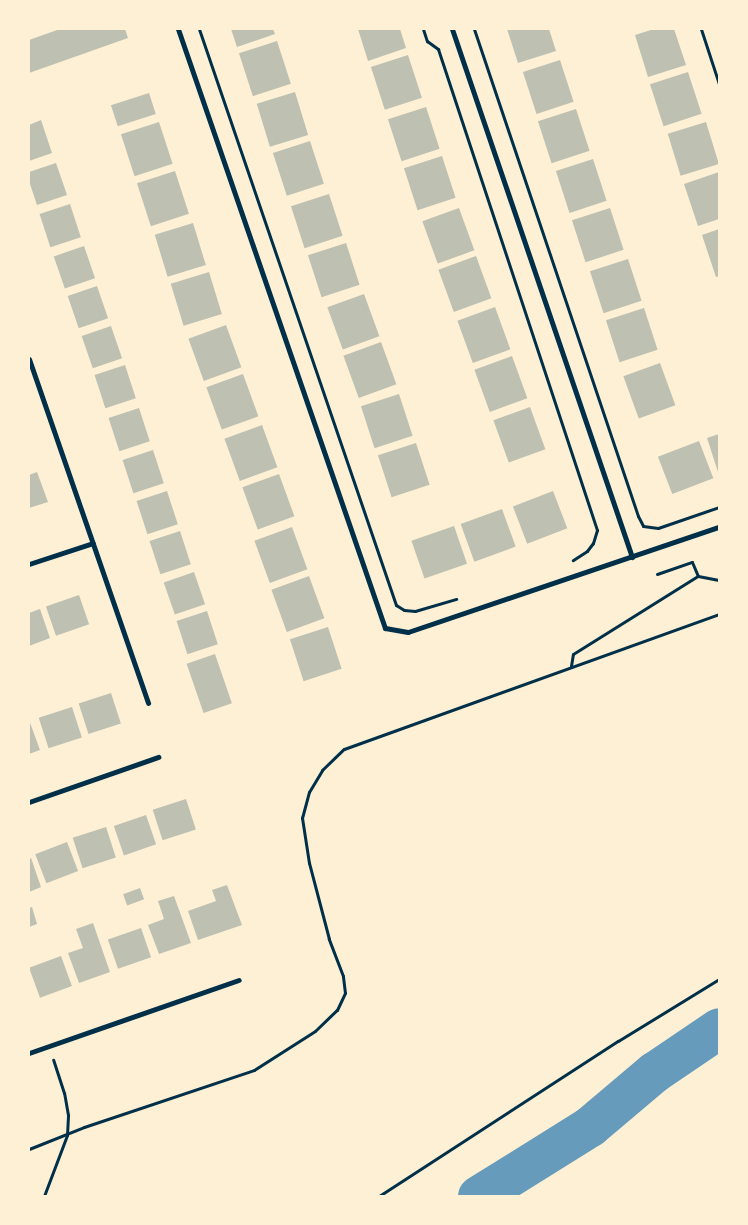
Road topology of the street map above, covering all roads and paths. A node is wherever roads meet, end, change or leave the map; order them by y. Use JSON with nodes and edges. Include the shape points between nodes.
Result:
{"nodes":[{"id":1,"x":178,"y":29,"type":"edge"},
{"id":2,"x":199,"y":29,"type":"edge"},
{"id":3,"x":423,"y":29,"type":"edge"},
{"id":4,"x":452,"y":29,"type":"edge"},
{"id":5,"x":474,"y":29,"type":"edge"},
{"id":6,"x":700,"y":29,"type":"edge"},
{"id":7,"x":719,"y":84,"type":"edge"},
{"id":8,"x":29,"y":359,"type":"edge"},
{"id":9,"x":719,"y":507,"type":"edge"},
{"id":10,"x":719,"y":526,"type":"edge"},
{"id":11,"x":94,"y":543,"type":"junction"},
{"id":12,"x":632,"y":557,"type":"junction"},
{"id":13,"x":29,"y":564,"type":"edge"},
{"id":14,"x":566,"y":565,"type":"dead end"},
{"id":15,"x":657,"y":574,"type":"dead end"},
{"id":16,"x":698,"y":576,"type":"junction"},
{"id":17,"x":719,"y":580,"type":"edge"},
{"id":18,"x":462,"y":597,"type":"dead end"},
{"id":19,"x":719,"y":614,"type":"edge"},
{"id":20,"x":571,"y":667,"type":"junction"},
{"id":21,"x":148,"y":703,"type":"dead end"},
{"id":22,"x":158,"y":757,"type":"dead end"},
{"id":23,"x":29,"y":802,"type":"edge"},
{"id":24,"x":719,"y":979,"type":"edge"},
{"id":25,"x":239,"y":980,"type":"dead end"},
{"id":26,"x":29,"y":1054,"type":"edge"},
{"id":27,"x":53,"y":1060,"type":"dead end"},
{"id":28,"x":68,"y":1135,"type":"junction"},
{"id":29,"x":29,"y":1149,"type":"edge"},
{"id":30,"x":44,"y":1196,"type":"edge"},
{"id":31,"x":379,"y":1196,"type":"edge"}],
"edges":[{"from":1,"to":12,"type":"street","via":[[385,628],[408,632]]},
{"from":2,"to":18,"type":"path","via":[[396,605],[415,611]]},
{"from":3,"to":14,"type":"path","via":[[427,41],[438,49],[597,530],[587,551]]},
{"from":4,"to":12,"type":"street"},
{"from":5,"to":9,"type":"path","via":[[643,526],[658,528]]},
{"from":6,"to":7,"type":"path"},
{"from":8,"to":11,"type":"street"},
{"from":10,"to":12,"type":"street"},
{"from":11,"to":13,"type":"street"},
{"from":11,"to":21,"type":"street"},
{"from":15,"to":16,"type":"path","via":[[692,562]]},
{"from":16,"to":17,"type":"path"},
{"from":16,"to":20,"type":"path","via":[[574,654]]},
{"from":19,"to":20,"type":"path"},
{"from":20,"to":28,"type":"path","via":[[344,749],[322,770],[309,792],[302,818],[309,863],[329,939],[343,976],[344,993],[337,1010],[315,1031],[254,1070]]},
{"from":22,"to":23,"type":"street"},
{"from":24,"to":31,"type":"path"},
{"from":25,"to":26,"type":"street"},
{"from":27,"to":28,"type":"path","via":[[64,1093]]},
{"from":28,"to":29,"type":"path"},
{"from":28,"to":30,"type":"path"}]}
